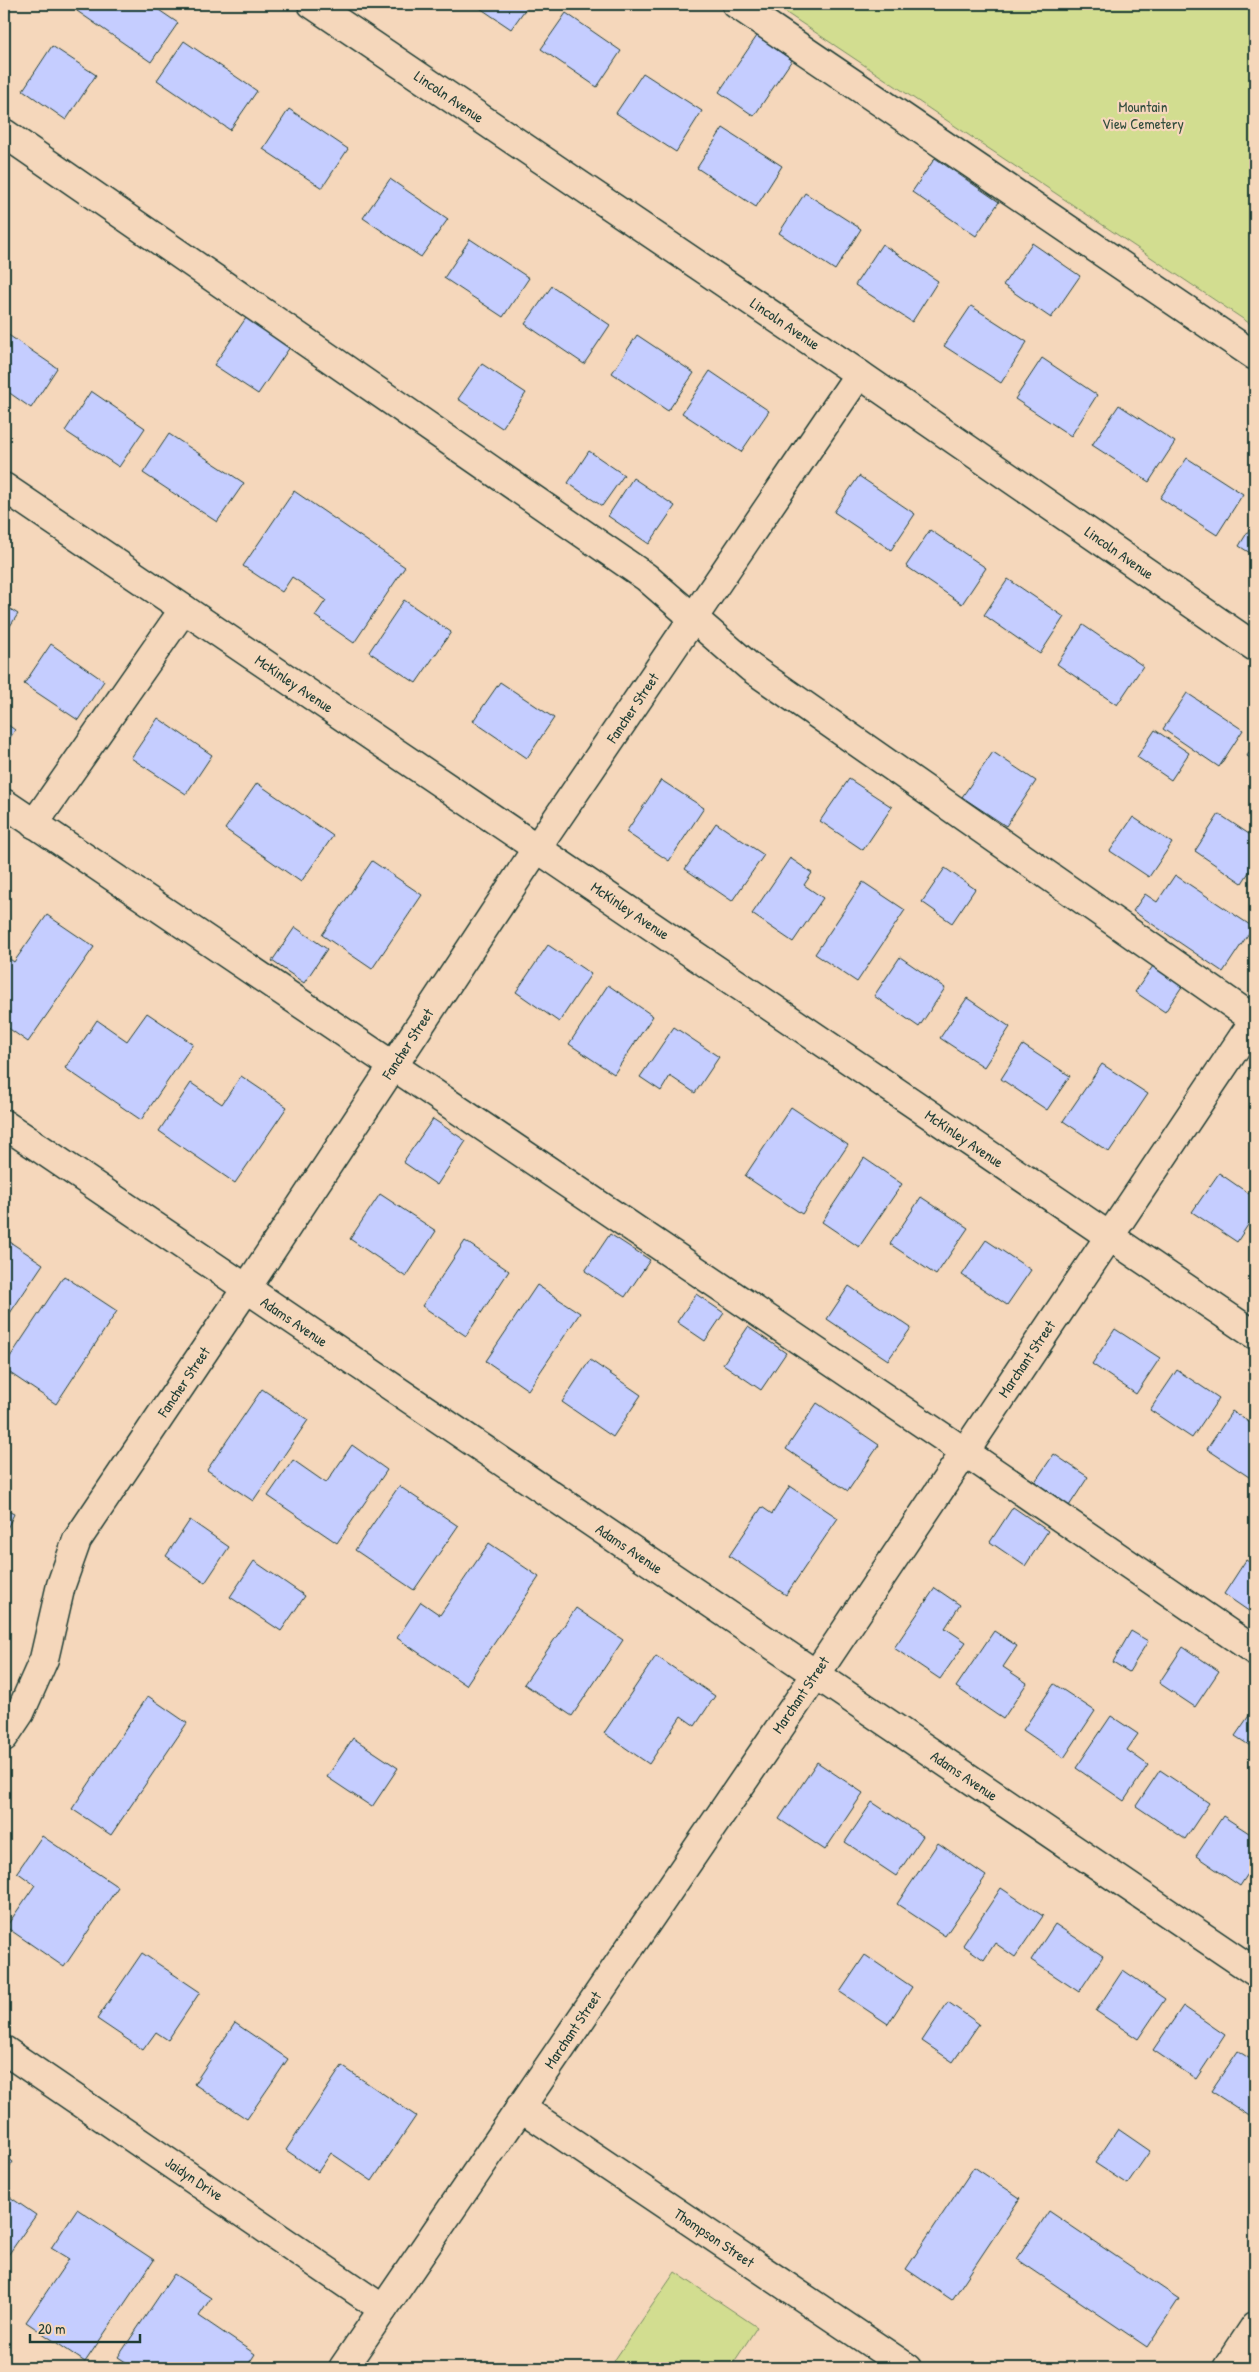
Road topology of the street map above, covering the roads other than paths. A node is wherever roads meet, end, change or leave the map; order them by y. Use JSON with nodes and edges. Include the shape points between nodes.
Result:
{"nodes":[{"id":1,"x":312,"y":4,"type":"edge"},
{"id":2,"x":736,"y":4,"type":"edge"},
{"id":3,"x":4,"y":133,"type":"edge"},
{"id":4,"x":1255,"y":356,"type":"edge"},
{"id":5,"x":859,"y":374,"type":"junction"},
{"id":6,"x":4,"y":486,"type":"edge"},
{"id":7,"x":184,"y":609,"type":"junction"},
{"id":8,"x":693,"y":618,"type":"junction"},
{"id":9,"x":1255,"y":647,"type":"edge"},
{"id":10,"x":4,"y":803,"type":"edge"},
{"id":11,"x":34,"y":824,"type":"junction"},
{"id":12,"x":537,"y":848,"type":"junction"},
{"id":13,"x":1255,"y":1020,"type":"edge"},
{"id":14,"x":394,"y":1065,"type":"junction"},
{"id":15,"x":4,"y":1124,"type":"edge"},
{"id":16,"x":1109,"y":1237,"type":"junction"},
{"id":17,"x":246,"y":1289,"type":"junction"},
{"id":18,"x":1255,"y":1335,"type":"edge"},
{"id":19,"x":965,"y":1452,"type":"junction"},
{"id":20,"x":1255,"y":1651,"type":"edge"},
{"id":21,"x":815,"y":1676,"type":"junction"},
{"id":22,"x":4,"y":1738,"type":"edge"},
{"id":23,"x":1255,"y":1972,"type":"edge"},
{"id":24,"x":4,"y":2050,"type":"edge"},
{"id":25,"x":520,"y":2107,"type":"junction"},
{"id":26,"x":383,"y":2309,"type":"junction"},
{"id":27,"x":1255,"y":2326,"type":"edge"},
{"id":28,"x":343,"y":2368,"type":"edge"},
{"id":29,"x":908,"y":2368,"type":"edge"},
{"id":30,"x":1227,"y":2368,"type":"edge"}],
"edges":[{"from":1,"to":5,"type":"street","name":"Lincoln Avenue"},
{"from":2,"to":4,"type":"street"},
{"from":3,"to":8,"type":"street","via":[[646,577]]},
{"from":5,"to":8,"type":"street","name":"Fancher Street"},
{"from":5,"to":9,"type":"street","name":"Lincoln Avenue"},
{"from":6,"to":7,"type":"street","name":"McKinley Avenue"},
{"from":7,"to":11,"type":"street"},
{"from":7,"to":12,"type":"street","name":"McKinley Avenue"},
{"from":8,"to":12,"type":"street","name":"Fancher Street"},
{"from":8,"to":13,"type":"street","via":[[752,668]]},
{"from":10,"to":11,"type":"street"},
{"from":11,"to":14,"type":"street"},
{"from":12,"to":14,"type":"street","name":"Fancher Street"},
{"from":12,"to":16,"type":"street","name":"McKinley Avenue"},
{"from":13,"to":16,"type":"street","name":"Marchant Street"},
{"from":14,"to":17,"type":"street","name":"Fancher Street"},
{"from":14,"to":19,"type":"street"},
{"from":15,"to":17,"type":"street","name":"Adams Avenue"},
{"from":16,"to":18,"type":"street","name":"McKinley Avenue"},
{"from":16,"to":19,"type":"street","name":"Marchant Street"},
{"from":17,"to":21,"type":"street","name":"Adams Avenue"},
{"from":17,"to":22,"type":"street","name":"Fancher Street","via":[[77,1540],[61,1585],[44,1659],[20,1713]]},
{"from":19,"to":20,"type":"street"},
{"from":19,"to":21,"type":"street","name":"Marchant Street"},
{"from":21,"to":23,"type":"street","name":"Adams Avenue"},
{"from":21,"to":25,"type":"street","name":"Marchant Street"},
{"from":24,"to":26,"type":"street","name":"Jaidyn Drive"},
{"from":25,"to":26,"type":"street","name":"Marchant Street"},
{"from":25,"to":29,"type":"street","name":"Thompson Street"},
{"from":26,"to":28,"type":"street","name":"Marchant Street"},
{"from":27,"to":30,"type":"street"}]}
